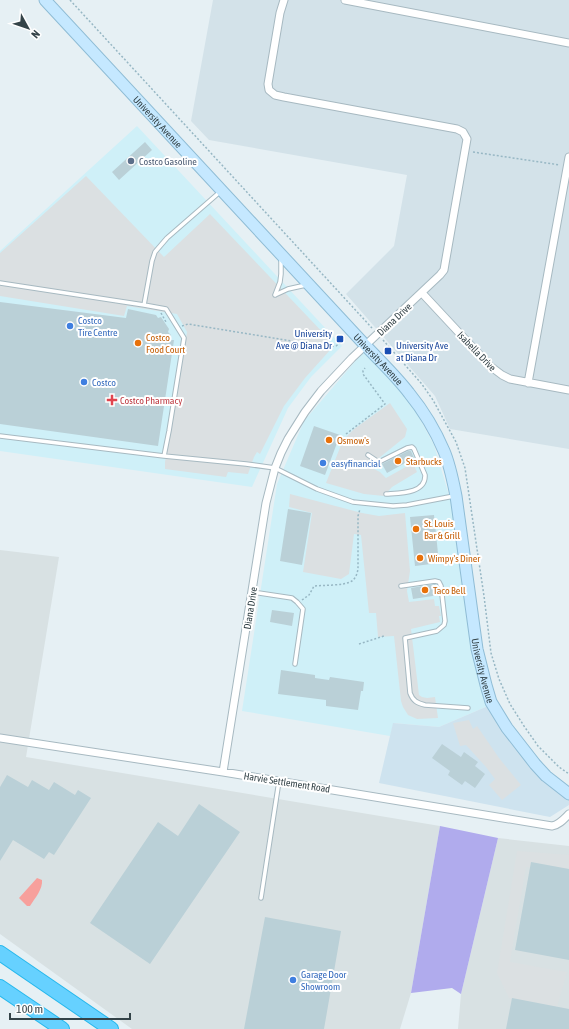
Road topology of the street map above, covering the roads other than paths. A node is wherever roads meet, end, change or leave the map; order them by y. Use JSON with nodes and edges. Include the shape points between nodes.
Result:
{"nodes":[{"id":1,"x":45,"y":0,"type":"edge"},
{"id":2,"x":284,"y":0,"type":"edge"},
{"id":3,"x":345,"y":0,"type":"edge"},
{"id":4,"x":569,"y":43,"type":"edge"},
{"id":5,"x":569,"y":157,"type":"edge"},
{"id":6,"x":222,"y":190,"type":"junction"},
{"id":7,"x":280,"y":255,"type":"junction"},
{"id":8,"x":0,"y":283,"type":"edge"},
{"id":9,"x":308,"y":284,"type":"junction"},
{"id":10,"x":422,"y":293,"type":"junction"},
{"id":11,"x":144,"y":305,"type":"junction"},
{"id":12,"x":365,"y":345,"type":"junction"},
{"id":13,"x":528,"y":383,"type":"junction"},
{"id":14,"x":569,"y":390,"type":"edge"},
{"id":15,"x":0,"y":436,"type":"edge"},
{"id":16,"x":368,"y":455,"type":"dead end"},
{"id":17,"x":164,"y":456,"type":"junction"},
{"id":18,"x":275,"y":468,"type":"junction"},
{"id":19,"x":386,"y":494,"type":"dead end"},
{"id":20,"x":456,"y":496,"type":"junction"},
{"id":21,"x":400,"y":586,"type":"dead end"},
{"id":22,"x":252,"y":592,"type":"junction"},
{"id":23,"x":295,"y":664,"type":"dead end"},
{"id":24,"x":468,"y":708,"type":"dead end"},
{"id":25,"x":0,"y":738,"type":"edge"},
{"id":26,"x":223,"y":772,"type":"junction"},
{"id":27,"x":279,"y":781,"type":"junction"},
{"id":28,"x":569,"y":794,"type":"edge"},
{"id":29,"x":569,"y":814,"type":"edge"},
{"id":30,"x":261,"y":898,"type":"dead end"},
{"id":31,"x":0,"y":953,"type":"edge"},
{"id":32,"x":0,"y":987,"type":"edge"},
{"id":33,"x":62,"y":1029,"type":"edge"},
{"id":34,"x":111,"y":1029,"type":"edge"}],
"edges":[{"from":1,"to":6,"type":"street","name":"University Avenue"},
{"from":2,"to":10,"type":"street","name":"Diana Drive","via":[[268,84],[269,90],[275,95],[457,129],[463,132],[467,139],[444,270]]},
{"from":3,"to":4,"type":"street"},
{"from":5,"to":13,"type":"street"},
{"from":6,"to":7,"type":"street","name":"University Avenue"},
{"from":6,"to":11,"type":"lane","via":[[167,238],[155,252]]},
{"from":7,"to":9,"type":"street","name":"University Avenue"},
{"from":7,"to":9,"type":"lane","via":[[281,274],[275,295]]},
{"from":8,"to":11,"type":"lane"},
{"from":9,"to":12,"type":"street","name":"University Avenue"},
{"from":10,"to":12,"type":"street","name":"Diana Drive"},
{"from":10,"to":13,"type":"street","name":"Isabella Drive","via":[[490,366],[510,379]]},
{"from":11,"to":17,"type":"lane","via":[[166,309],[184,338]]},
{"from":12,"to":18,"type":"street","name":"Diana Drive","via":[[321,391],[305,412],[288,439]]},
{"from":12,"to":20,"type":"street","name":"University Avenue","via":[[409,393],[433,430],[447,458]]},
{"from":13,"to":14,"type":"street","name":"Isabella Drive"},
{"from":15,"to":17,"type":"lane"},
{"from":16,"to":19,"type":"lane","via":[[381,461],[407,448],[414,449],[426,478],[424,482],[412,491]]},
{"from":17,"to":18,"type":"lane"},
{"from":18,"to":20,"type":"lane","via":[[317,489],[353,502],[393,506]]},
{"from":18,"to":22,"type":"street","name":"Diana Drive","via":[[266,503]]},
{"from":20,"to":28,"type":"street","name":"University Avenue","via":[[477,649],[491,702],[535,764]]},
{"from":21,"to":24,"type":"lane","via":[[439,582],[445,621],[437,631],[405,638],[412,698],[419,704]]},
{"from":22,"to":23,"type":"lane","via":[[292,598],[302,609]]},
{"from":22,"to":26,"type":"street","name":"Diana Drive"},
{"from":25,"to":26,"type":"street","name":"Harvie Settlement Road"},
{"from":26,"to":27,"type":"street","name":"Harvie Settlement Road"},
{"from":27,"to":29,"type":"street","name":"Harvie Settlement Road","via":[[552,826],[560,823]]},
{"from":27,"to":30,"type":"lane"},
{"from":31,"to":34,"type":"highway"},
{"from":32,"to":33,"type":"highway"}]}
